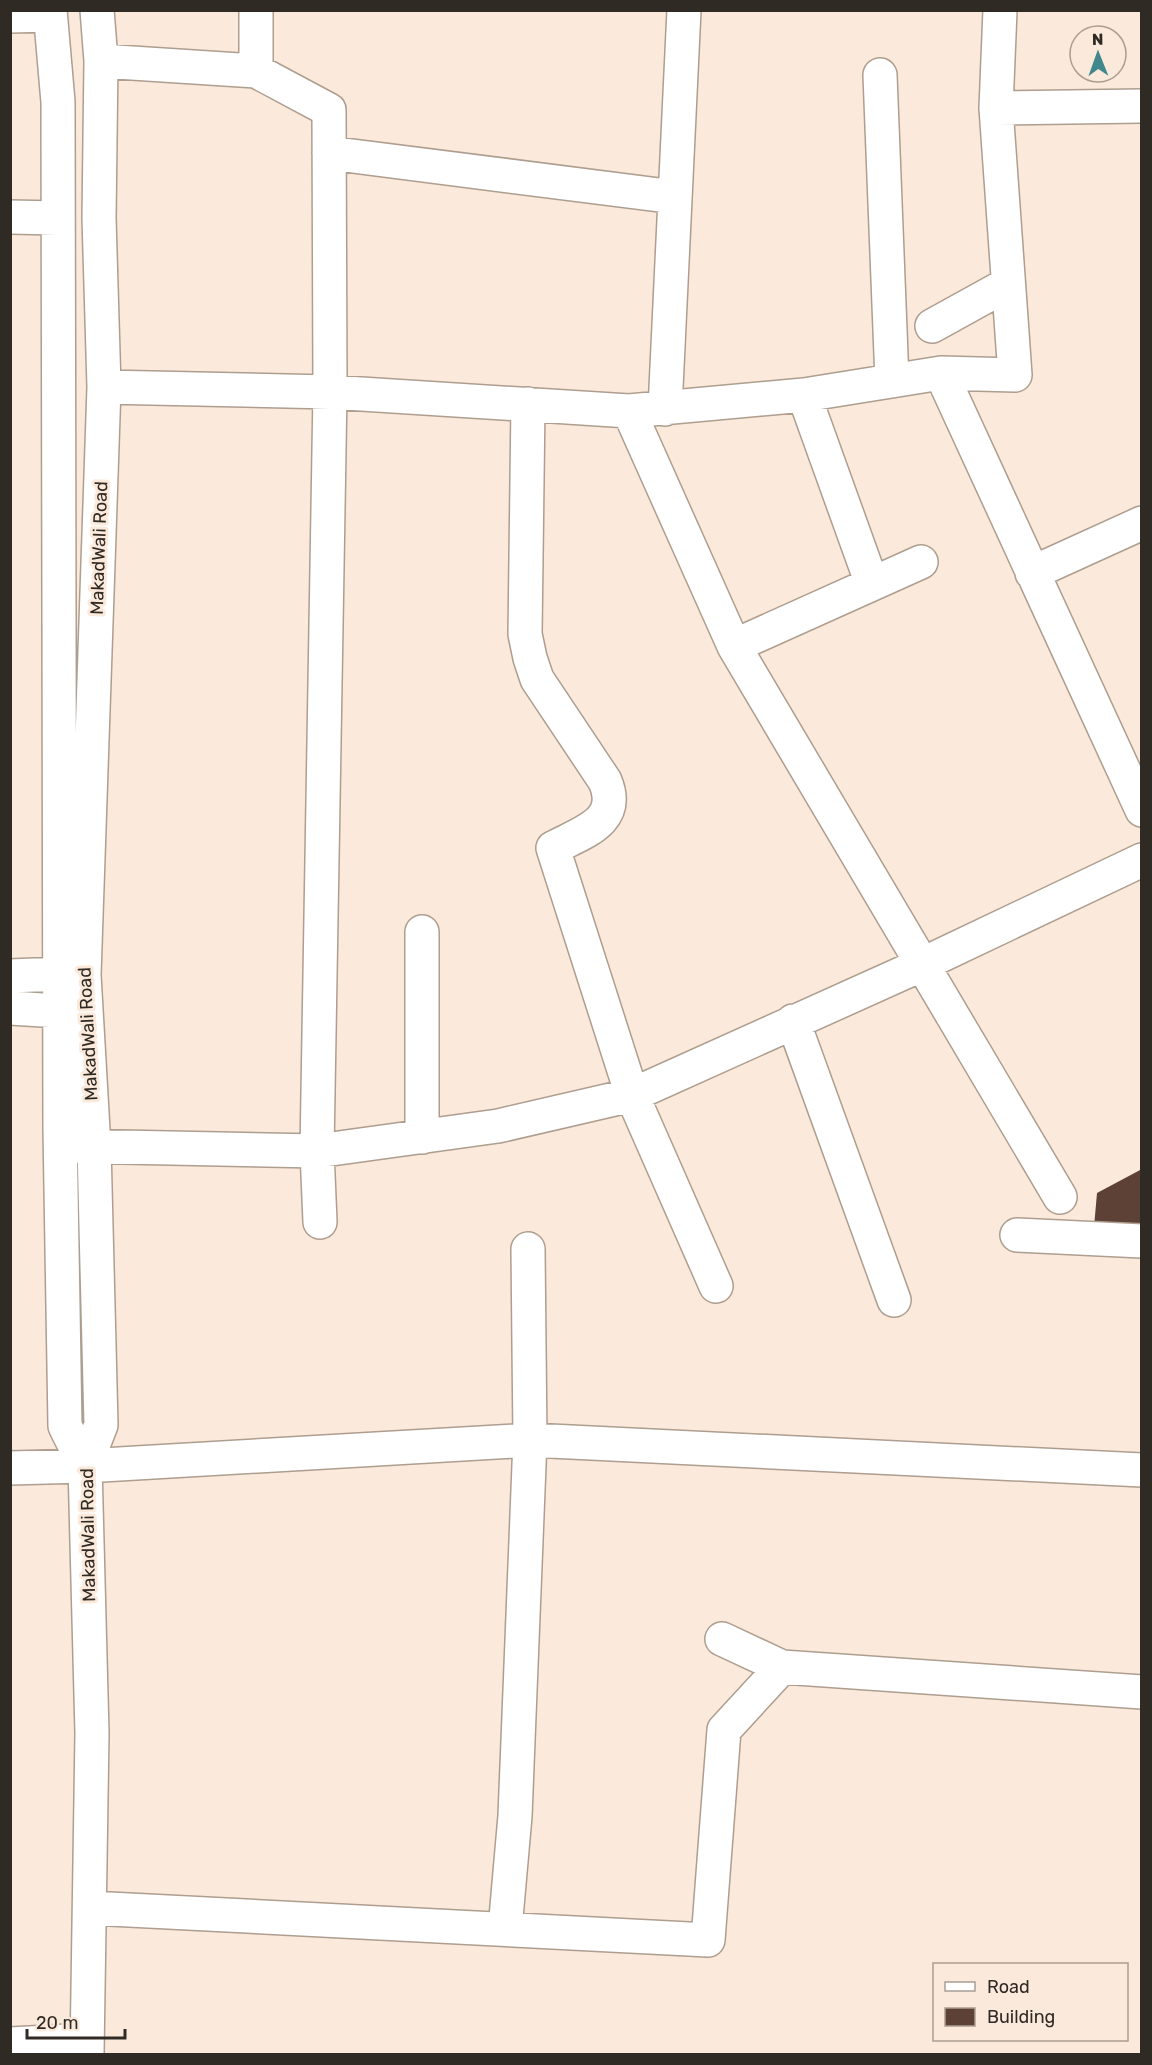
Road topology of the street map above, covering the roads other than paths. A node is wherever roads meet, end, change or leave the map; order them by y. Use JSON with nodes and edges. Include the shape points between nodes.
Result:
{"nodes":[{"id":1,"x":97,"y":10,"type":"edge"},
{"id":2,"x":256,"y":10,"type":"edge"},
{"id":3,"x":684,"y":10,"type":"edge"},
{"id":4,"x":1000,"y":10,"type":"edge"},
{"id":5,"x":50,"y":13,"type":"edge"},
{"id":6,"x":10,"y":16,"type":"edge"},
{"id":7,"x":101,"y":61,"type":"junction"},
{"id":8,"x":256,"y":71,"type":"junction"},
{"id":9,"x":880,"y":75,"type":"dead end"},
{"id":10,"x":1142,"y":106,"type":"edge"},
{"id":11,"x":996,"y":108,"type":"junction"},
{"id":12,"x":329,"y":153,"type":"junction"},
{"id":13,"x":675,"y":197,"type":"junction"},
{"id":14,"x":10,"y":217,"type":"edge"},
{"id":15,"x":58,"y":218,"type":"junction"},
{"id":16,"x":1008,"y":284,"type":"junction"},
{"id":17,"x":932,"y":326,"type":"dead end"},
{"id":18,"x":940,"y":373,"type":"junction"},
{"id":19,"x":892,"y":381,"type":"junction"},
{"id":20,"x":104,"y":387,"type":"junction"},
{"id":21,"x":330,"y":392,"type":"junction"},
{"id":22,"x":804,"y":395,"type":"junction"},
{"id":23,"x":528,"y":404,"type":"junction"},
{"id":24,"x":665,"y":409,"type":"junction"},
{"id":25,"x":629,"y":411,"type":"junction"},
{"id":26,"x":1142,"y":523,"type":"edge"},
{"id":27,"x":921,"y":562,"type":"dead end"},
{"id":28,"x":1032,"y":573,"type":"junction"},
{"id":29,"x":872,"y":584,"type":"junction"},
{"id":30,"x":734,"y":646,"type":"junction"},
{"id":31,"x":1142,"y":810,"type":"edge"},
{"id":32,"x":1142,"y":860,"type":"edge"},
{"id":33,"x":422,"y":932,"type":"dead end"},
{"id":34,"x":923,"y":964,"type":"junction"},
{"id":35,"x":59,"y":974,"type":"junction"},
{"id":36,"x":10,"y":976,"type":"edge"},
{"id":37,"x":10,"y":1008,"type":"edge"},
{"id":38,"x":59,"y":1011,"type":"junction"},
{"id":39,"x":793,"y":1021,"type":"junction"},
{"id":40,"x":632,"y":1095,"type":"junction"},
{"id":41,"x":422,"y":1137,"type":"junction"},
{"id":42,"x":60,"y":1146,"type":"junction"},
{"id":43,"x":94,"y":1147,"type":"junction"},
{"id":44,"x":317,"y":1150,"type":"junction"},
{"id":45,"x":1060,"y":1197,"type":"dead end"},
{"id":46,"x":320,"y":1222,"type":"dead end"},
{"id":47,"x":1017,"y":1235,"type":"dead end"},
{"id":48,"x":1142,"y":1241,"type":"edge"},
{"id":49,"x":528,"y":1249,"type":"dead end"},
{"id":50,"x":716,"y":1286,"type":"dead end"},
{"id":51,"x":894,"y":1300,"type":"dead end"},
{"id":52,"x":530,"y":1440,"type":"junction"},
{"id":53,"x":85,"y":1466,"type":"junction"},
{"id":54,"x":10,"y":1468,"type":"edge"},
{"id":55,"x":1142,"y":1470,"type":"edge"},
{"id":56,"x":722,"y":1639,"type":"dead end"},
{"id":57,"x":782,"y":1667,"type":"junction"},
{"id":58,"x":1142,"y":1692,"type":"edge"},
{"id":59,"x":90,"y":1908,"type":"junction"},
{"id":60,"x":505,"y":1929,"type":"junction"},
{"id":61,"x":10,"y":2044,"type":"edge"},
{"id":62,"x":87,"y":2047,"type":"edge"}],
"edges":[{"from":1,"to":7,"type":"street","name":"MakadWali Road"},
{"from":2,"to":8,"type":"street"},
{"from":3,"to":13,"type":"street"},
{"from":4,"to":11,"type":"street"},
{"from":5,"to":6,"type":"street"},
{"from":5,"to":15,"type":"street","via":[[58,102]]},
{"from":7,"to":8,"type":"street"},
{"from":7,"to":20,"type":"street","name":"MakadWali Road","via":[[99,218]]},
{"from":8,"to":12,"type":"street","via":[[329,110]]},
{"from":9,"to":19,"type":"street"},
{"from":10,"to":11,"type":"street"},
{"from":11,"to":16,"type":"street"},
{"from":12,"to":13,"type":"street"},
{"from":12,"to":21,"type":"street"},
{"from":13,"to":24,"type":"street"},
{"from":14,"to":15,"type":"street"},
{"from":15,"to":35,"type":"street"},
{"from":16,"to":17,"type":"street"},
{"from":16,"to":18,"type":"street","via":[[1015,375]]},
{"from":18,"to":19,"type":"street"},
{"from":18,"to":28,"type":"street"},
{"from":19,"to":22,"type":"street"},
{"from":20,"to":21,"type":"street"},
{"from":20,"to":43,"type":"street","name":"MakadWali Road","via":[[84,975]]},
{"from":21,"to":23,"type":"street"},
{"from":21,"to":44,"type":"street"},
{"from":22,"to":24,"type":"street"},
{"from":22,"to":29,"type":"street"},
{"from":23,"to":25,"type":"street"},
{"from":23,"to":40,"type":"street","via":[[525,634],[530,658],[537,679],[610,792],[607,813],[596,824],[554,848]]},
{"from":24,"to":25,"type":"street"},
{"from":25,"to":30,"type":"street"},
{"from":26,"to":28,"type":"street"},
{"from":27,"to":29,"type":"street"},
{"from":28,"to":31,"type":"street"},
{"from":29,"to":30,"type":"street"},
{"from":30,"to":34,"type":"street"},
{"from":32,"to":34,"type":"street"},
{"from":33,"to":41,"type":"street"},
{"from":34,"to":39,"type":"street"},
{"from":34,"to":45,"type":"street"},
{"from":35,"to":36,"type":"street"},
{"from":35,"to":38,"type":"street"},
{"from":37,"to":38,"type":"street"},
{"from":38,"to":42,"type":"street"},
{"from":39,"to":40,"type":"street"},
{"from":39,"to":51,"type":"street"},
{"from":40,"to":41,"type":"street","via":[[498,1126]]},
{"from":40,"to":50,"type":"street"},
{"from":41,"to":44,"type":"street"},
{"from":42,"to":43,"type":"street"},
{"from":42,"to":53,"type":"street","via":[[65,1426]]},
{"from":43,"to":44,"type":"street"},
{"from":43,"to":53,"type":"street","name":"MakadWali Road","via":[[101,1425]]},
{"from":44,"to":46,"type":"street"},
{"from":47,"to":48,"type":"street"},
{"from":49,"to":52,"type":"street"},
{"from":52,"to":53,"type":"street"},
{"from":52,"to":55,"type":"street"},
{"from":52,"to":60,"type":"street","via":[[514,1816]]},
{"from":53,"to":54,"type":"street"},
{"from":53,"to":59,"type":"street","name":"MakadWali Road","via":[[92,1733]]},
{"from":56,"to":57,"type":"street"},
{"from":57,"to":58,"type":"street"},
{"from":57,"to":60,"type":"street","via":[[724,1730],[708,1940]]},
{"from":59,"to":60,"type":"street"},
{"from":59,"to":62,"type":"street","name":"MakadWali Road"},
{"from":61,"to":62,"type":"street"}]}
